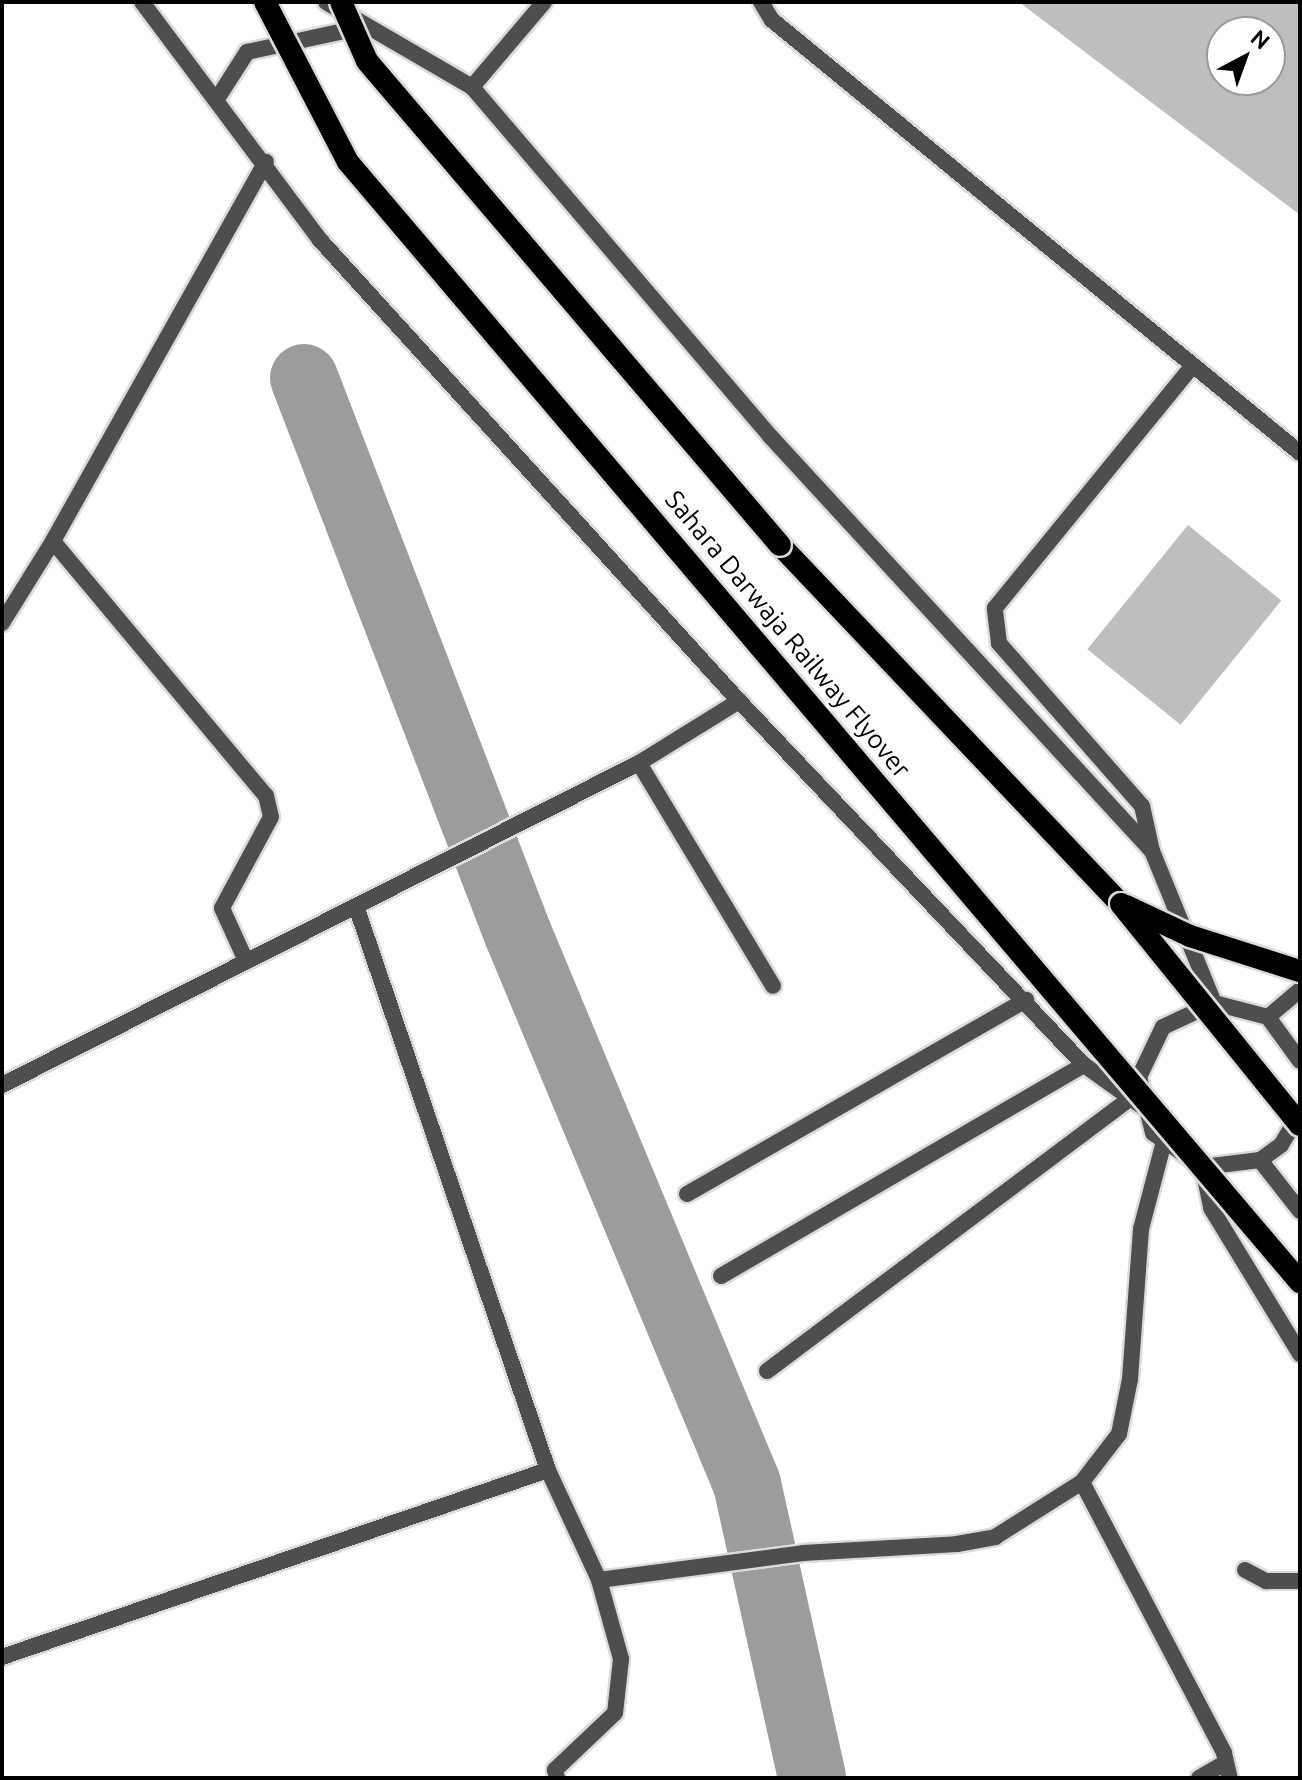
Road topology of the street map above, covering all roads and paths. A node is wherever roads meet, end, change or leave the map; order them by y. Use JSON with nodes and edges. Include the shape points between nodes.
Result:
{"nodes":[{"id":1,"x":142,"y":2,"type":"edge"},
{"id":2,"x":265,"y":2,"type":"edge"},
{"id":3,"x":326,"y":2,"type":"edge"},
{"id":4,"x":341,"y":2,"type":"edge"},
{"id":5,"x":544,"y":2,"type":"edge"},
{"id":6,"x":761,"y":2,"type":"edge"},
{"id":7,"x":366,"y":26,"type":"junction"},
{"id":8,"x":472,"y":87,"type":"junction"},
{"id":9,"x":217,"y":99,"type":"junction"},
{"id":10,"x":266,"y":162,"type":"junction"},
{"id":11,"x":1193,"y":365,"type":"junction"},
{"id":12,"x":1300,"y":453,"type":"edge"},
{"id":13,"x":53,"y":541,"type":"junction"},
{"id":14,"x":2,"y":623,"type":"edge"},
{"id":15,"x":739,"y":701,"type":"junction"},
{"id":16,"x":639,"y":763,"type":"junction"},
{"id":17,"x":1152,"y":851,"type":"junction"},
{"id":18,"x":1121,"y":904,"type":"junction"},
{"id":19,"x":356,"y":906,"type":"junction"},
{"id":20,"x":246,"y":961,"type":"junction"},
{"id":21,"x":1300,"y":971,"type":"edge"},
{"id":22,"x":773,"y":986,"type":"dead end"},
{"id":23,"x":1300,"y":990,"type":"edge"},
{"id":24,"x":1026,"y":1000,"type":"junction"},
{"id":25,"x":1214,"y":1003,"type":"junction"},
{"id":26,"x":1268,"y":1017,"type":"junction"},
{"id":27,"x":1300,"y":1061,"type":"edge"},
{"id":28,"x":1084,"y":1065,"type":"junction"},
{"id":29,"x":2,"y":1085,"type":"edge"},
{"id":30,"x":1135,"y":1101,"type":"junction"},
{"id":31,"x":1300,"y":1111,"type":"edge"},
{"id":32,"x":1300,"y":1125,"type":"edge"},
{"id":33,"x":1163,"y":1145,"type":"junction"},
{"id":34,"x":1260,"y":1160,"type":"junction"},
{"id":35,"x":1203,"y":1167,"type":"junction"},
{"id":36,"x":687,"y":1194,"type":"dead end"},
{"id":37,"x":1300,"y":1211,"type":"edge"},
{"id":38,"x":721,"y":1276,"type":"dead end"},
{"id":39,"x":1300,"y":1282,"type":"edge"},
{"id":40,"x":1300,"y":1354,"type":"edge"},
{"id":41,"x":767,"y":1371,"type":"dead end"},
{"id":42,"x":548,"y":1470,"type":"junction"},
{"id":43,"x":1082,"y":1482,"type":"junction"},
{"id":44,"x":1245,"y":1570,"type":"dead end"},
{"id":45,"x":599,"y":1580,"type":"junction"},
{"id":46,"x":1300,"y":1581,"type":"edge"},
{"id":47,"x":2,"y":1657,"type":"edge"},
{"id":48,"x":1226,"y":1771,"type":"edge"},
{"id":49,"x":557,"y":1778,"type":"edge"},
{"id":50,"x":1199,"y":1778,"type":"edge"}],
"edges":[{"from":1,"to":9,"type":"street"},
{"from":2,"to":39,"type":"highway","name":"Sahara Darwaja Railway Flyover","bridge":true,"via":[[348,162]]},
{"from":3,"to":7,"type":"street"},
{"from":4,"to":18,"type":"highway","name":"Sahara Darwaja Railway Flyover","bridge":true,"via":[[367,61],[780,545]]},
{"from":5,"to":8,"type":"street"},
{"from":6,"to":11,"type":"street","via":[[772,20]]},
{"from":7,"to":8,"type":"street"},
{"from":7,"to":9,"type":"street","via":[[247,52]]},
{"from":8,"to":17,"type":"street","via":[[770,436]]},
{"from":9,"to":10,"type":"street"},
{"from":10,"to":13,"type":"street"},
{"from":10,"to":15,"type":"street","via":[[320,240]]},
{"from":11,"to":12,"type":"street"},
{"from":11,"to":17,"type":"street","via":[[995,608],[999,643],[1142,806]]},
{"from":13,"to":14,"type":"street"},
{"from":13,"to":20,"type":"street","via":[[266,796],[271,817],[222,908]]},
{"from":15,"to":16,"type":"street"},
{"from":15,"to":24,"type":"street"},
{"from":16,"to":19,"type":"street"},
{"from":16,"to":22,"type":"street"},
{"from":17,"to":25,"type":"street"},
{"from":18,"to":21,"type":"highway","bridge":true,"via":[[1190,936]]},
{"from":18,"to":32,"type":"highway","name":"Sahara Darwaja Railway Flyover","bridge":true},
{"from":19,"to":20,"type":"street"},
{"from":19,"to":42,"type":"street"},
{"from":20,"to":29,"type":"street"},
{"from":23,"to":26,"type":"street"},
{"from":24,"to":28,"type":"street"},
{"from":24,"to":36,"type":"street"},
{"from":25,"to":26,"type":"street"},
{"from":25,"to":30,"type":"street","via":[[1175,1018],[1147,1049]]},
{"from":26,"to":27,"type":"street"},
{"from":28,"to":30,"type":"street"},
{"from":28,"to":38,"type":"street"},
{"from":30,"to":33,"type":"street"},
{"from":30,"to":41,"type":"street"},
{"from":31,"to":34,"type":"street","via":[[1281,1145]]},
{"from":33,"to":35,"type":"street"},
{"from":33,"to":43,"type":"street","via":[[1141,1229],[1130,1379],[1119,1434]]},
{"from":34,"to":35,"type":"street"},
{"from":34,"to":37,"type":"street"},
{"from":35,"to":40,"type":"street","via":[[1211,1208]]},
{"from":42,"to":45,"type":"street"},
{"from":42,"to":47,"type":"street"},
{"from":43,"to":45,"type":"street","via":[[995,1537],[803,1553]]},
{"from":43,"to":48,"type":"street","via":[[1224,1753]]},
{"from":44,"to":46,"type":"street","via":[[1266,1581]]},
{"from":45,"to":49,"type":"street","via":[[623,1691],[615,1713],[555,1770]]},
{"from":48,"to":50,"type":"street"}]}
